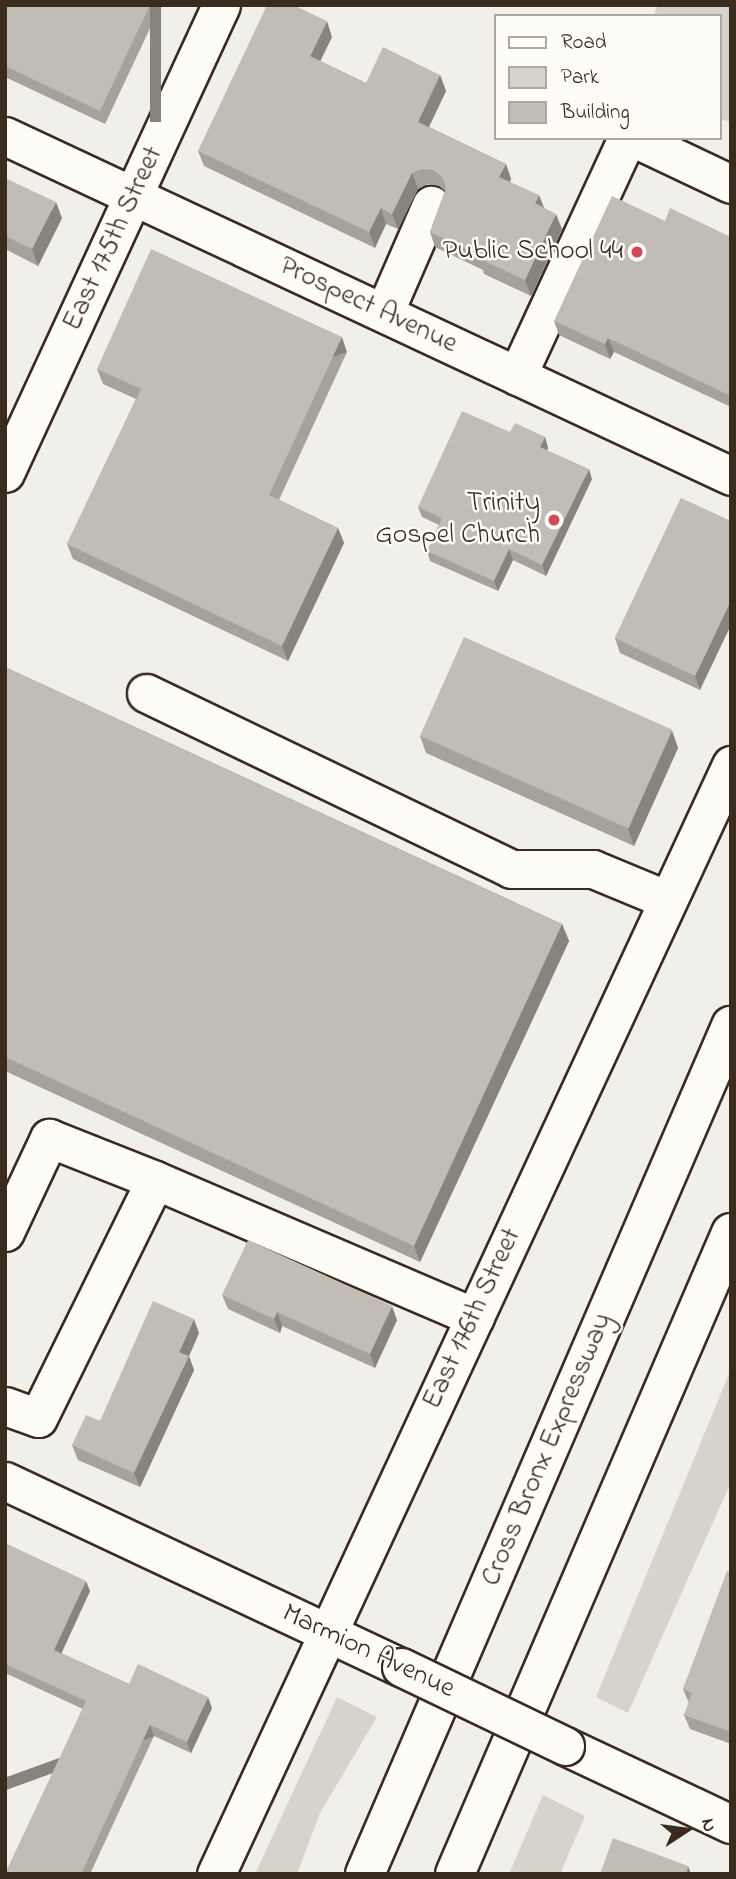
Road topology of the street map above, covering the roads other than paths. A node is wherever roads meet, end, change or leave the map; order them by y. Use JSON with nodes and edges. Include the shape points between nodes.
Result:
{"nodes":[{"id":1,"x":221,"y":5,"type":"edge"},
{"id":2,"x":5,"y":136,"type":"edge"},
{"id":3,"x":626,"y":140,"type":"edge"},
{"id":4,"x":638,"y":140,"type":"edge"},
{"id":5,"x":731,"y":184,"type":"edge"},
{"id":6,"x":134,"y":196,"type":"junction"},
{"id":7,"x":431,"y":205,"type":"dead end"},
{"id":8,"x":384,"y":313,"type":"junction"},
{"id":9,"x":517,"y":376,"type":"junction"},
{"id":10,"x":5,"y":473,"type":"edge"},
{"id":11,"x":731,"y":476,"type":"edge"},
{"id":12,"x":146,"y":693,"type":"dead end"},
{"id":13,"x":731,"y":765,"type":"edge"},
{"id":14,"x":668,"y":900,"type":"junction"},
{"id":15,"x":731,"y":1026,"type":"edge"},
{"id":16,"x":155,"y":1180,"type":"junction"},
{"id":17,"x":5,"y":1231,"type":"edge"},
{"id":18,"x":731,"y":1233,"type":"edge"},
{"id":19,"x":475,"y":1317,"type":"junction"},
{"id":20,"x":5,"y":1406,"type":"edge"},
{"id":21,"x":5,"y":1481,"type":"edge"},
{"id":22,"x":328,"y":1633,"type":"junction"},
{"id":23,"x":731,"y":1824,"type":"edge"},
{"id":24,"x":216,"y":1874,"type":"edge"},
{"id":25,"x":365,"y":1874,"type":"edge"},
{"id":26,"x":455,"y":1874,"type":"edge"}],
"edges":[{"from":1,"to":6,"type":"street","name":"East 175th Street"},
{"from":2,"to":6,"type":"street","name":"Prospect Avenue"},
{"from":3,"to":9,"type":"street"},
{"from":4,"to":5,"type":"street"},
{"from":6,"to":8,"type":"street","name":"Prospect Avenue"},
{"from":6,"to":10,"type":"street","name":"East 175th Street"},
{"from":7,"to":8,"type":"street"},
{"from":8,"to":9,"type":"street","name":"Prospect Avenue"},
{"from":9,"to":11,"type":"street","name":"Prospect Avenue"},
{"from":12,"to":14,"type":"street","via":[[511,869],[593,869]]},
{"from":13,"to":14,"type":"street","name":"East 176th Street"},
{"from":14,"to":19,"type":"street","name":"East 176th Street"},
{"from":15,"to":25,"type":"highway","name":"Cross Bronx Expressway"},
{"from":16,"to":17,"type":"street","via":[[49,1138]]},
{"from":16,"to":19,"type":"street"},
{"from":16,"to":20,"type":"street","via":[[38,1418]]},
{"from":18,"to":26,"type":"highway"},
{"from":19,"to":22,"type":"street","name":"East 176th Street"},
{"from":21,"to":22,"type":"street","name":"Marmion Avenue"},
{"from":22,"to":23,"type":"street","name":"Marmion Avenue","bridge":true},
{"from":22,"to":24,"type":"street","name":"East 176th Street"}]}
